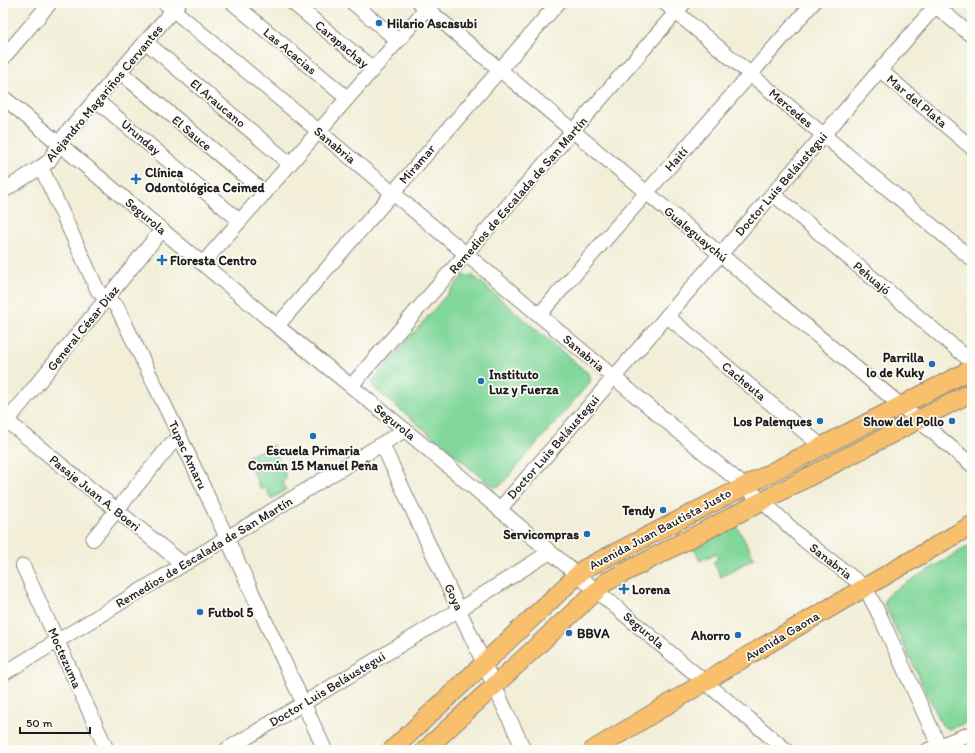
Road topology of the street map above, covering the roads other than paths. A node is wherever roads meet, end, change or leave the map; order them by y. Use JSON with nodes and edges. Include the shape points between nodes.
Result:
{"nodes":[{"id":1,"x":50,"y":3,"type":"edge"},
{"id":2,"x":233,"y":3,"type":"edge"},
{"id":3,"x":293,"y":3,"type":"edge"},
{"id":4,"x":353,"y":3,"type":"edge"},
{"id":5,"x":558,"y":3,"type":"edge"},
{"id":6,"x":665,"y":3,"type":"edge"},
{"id":7,"x":813,"y":3,"type":"edge"},
{"id":8,"x":935,"y":4,"type":"edge"},
{"id":9,"x":172,"y":5,"type":"edge"},
{"id":10,"x":426,"y":5,"type":"edge"},
{"id":11,"x":680,"y":8,"type":"edge"},
{"id":12,"x":972,"y":36,"type":"edge"},
{"id":13,"x":398,"y":40,"type":"junction"},
{"id":14,"x":146,"y":42,"type":"junction"},
{"id":15,"x":3,"y":58,"type":"edge"},
{"id":16,"x":373,"y":69,"type":"junction"},
{"id":17,"x":500,"y":70,"type":"junction"},
{"id":18,"x":880,"y":70,"type":"junction"},
{"id":19,"x":120,"y":72,"type":"junction"},
{"id":20,"x":751,"y":75,"type":"junction"},
{"id":21,"x":3,"y":97,"type":"edge"},
{"id":22,"x":347,"y":98,"type":"junction"},
{"id":23,"x":96,"y":100,"type":"junction"},
{"id":24,"x":318,"y":131,"type":"junction"},
{"id":25,"x":574,"y":131,"type":"junction"},
{"id":26,"x":824,"y":136,"type":"junction"},
{"id":27,"x":60,"y":144,"type":"junction"},
{"id":28,"x":972,"y":148,"type":"edge"},
{"id":29,"x":290,"y":164,"type":"junction"},
{"id":30,"x":41,"y":168,"type":"junction"},
{"id":31,"x":3,"y":190,"type":"edge"},
{"id":32,"x":646,"y":192,"type":"junction"},
{"id":33,"x":265,"y":193,"type":"junction"},
{"id":34,"x":392,"y":194,"type":"junction"},
{"id":35,"x":773,"y":194,"type":"junction"},
{"id":36,"x":240,"y":221,"type":"junction"},
{"id":37,"x":162,"y":230,"type":"junction"},
{"id":38,"x":466,"y":254,"type":"junction"},
{"id":39,"x":721,"y":254,"type":"junction"},
{"id":40,"x":971,"y":257,"type":"edge"},
{"id":41,"x":203,"y":263,"type":"junction"},
{"id":42,"x":107,"y":298,"type":"junction"},
{"id":43,"x":539,"y":315,"type":"junction"},
{"id":44,"x":667,"y":316,"type":"junction"},
{"id":45,"x":277,"y":326,"type":"junction"},
{"id":46,"x":972,"y":362,"type":"edge"},
{"id":47,"x":972,"y":369,"type":"edge"},
{"id":48,"x":614,"y":378,"type":"junction"},
{"id":49,"x":351,"y":386,"type":"junction"},
{"id":50,"x":972,"y":392,"type":"edge"},
{"id":51,"x":901,"y":405,"type":"junction"},
{"id":52,"x":918,"y":420,"type":"junction"},
{"id":53,"x":5,"y":424,"type":"edge"},
{"id":54,"x":405,"y":430,"type":"junction"},
{"id":55,"x":181,"y":439,"type":"junction"},
{"id":56,"x":382,"y":444,"type":"junction"},
{"id":57,"x":820,"y":445,"type":"junction"},
{"id":58,"x":972,"y":465,"type":"edge"},
{"id":59,"x":743,"y":486,"type":"junction"},
{"id":60,"x":761,"y":500,"type":"junction"},
{"id":61,"x":117,"y":510,"type":"junction"},
{"id":62,"x":499,"y":510,"type":"junction"},
{"id":63,"x":972,"y":525,"type":"edge"},
{"id":64,"x":227,"y":537,"type":"junction"},
{"id":65,"x":93,"y":539,"type":"dead end"},
{"id":66,"x":550,"y":552,"type":"junction"},
{"id":67,"x":183,"y":564,"type":"junction"},
{"id":68,"x":23,"y":566,"type":"dead end"},
{"id":69,"x":578,"y":574,"type":"junction"},
{"id":70,"x":865,"y":587,"type":"junction"},
{"id":71,"x":596,"y":590,"type":"junction"},
{"id":72,"x":460,"y":609,"type":"junction"},
{"id":73,"x":57,"y":641,"type":"junction"},
{"id":74,"x":484,"y":664,"type":"junction"},
{"id":75,"x":3,"y":674,"type":"edge"},
{"id":76,"x":705,"y":682,"type":"junction"},
{"id":77,"x":494,"y":686,"type":"junction"},
{"id":78,"x":303,"y":703,"type":"junction"},
{"id":79,"x":972,"y":733,"type":"edge"},
{"id":80,"x":936,"y":749,"type":"edge"},
{"id":81,"x":106,"y":750,"type":"edge"},
{"id":82,"x":226,"y":750,"type":"edge"},
{"id":83,"x":325,"y":750,"type":"edge"},
{"id":84,"x":392,"y":750,"type":"edge"},
{"id":85,"x":425,"y":750,"type":"edge"},
{"id":86,"x":524,"y":750,"type":"edge"},
{"id":87,"x":593,"y":750,"type":"edge"},
{"id":88,"x":786,"y":750,"type":"edge"}],
"edges":[{"from":1,"to":15,"type":"street"},
{"from":2,"to":22,"type":"street","name":"Las Acacias"},
{"from":3,"to":16,"type":"street","name":"Carapachay"},
{"from":4,"to":13,"type":"street"},
{"from":5,"to":17,"type":"street","name":"Miramar"},
{"from":6,"to":11,"type":"street","name":"Mercedes"},
{"from":7,"to":20,"type":"street","name":"Haití"},
{"from":8,"to":12,"type":"street"},
{"from":8,"to":18,"type":"street","name":"Doctor Luis Beláustegui"},
{"from":9,"to":14,"type":"street","name":"Alejandro Magariños Cervantes"},
{"from":9,"to":24,"type":"street","name":"Sanabria"},
{"from":10,"to":13,"type":"street"},
{"from":10,"to":17,"type":"street","name":"Gualeguaychú"},
{"from":11,"to":20,"type":"street","name":"Mercedes"},
{"from":11,"to":25,"type":"street","name":"Remedios de Escalada de San Martín"},
{"from":13,"to":16,"type":"street"},
{"from":14,"to":19,"type":"street","name":"Alejandro Magariños Cervantes"},
{"from":14,"to":29,"type":"street","name":"El Araucano"},
{"from":16,"to":22,"type":"street"},
{"from":17,"to":25,"type":"street","name":"Gualeguaychú"},
{"from":17,"to":34,"type":"street","name":"Miramar"},
{"from":18,"to":26,"type":"street","name":"Doctor Luis Beláustegui"},
{"from":18,"to":28,"type":"street","name":"Mar del Plata"},
{"from":19,"to":23,"type":"street","name":"Alejandro Magariños Cervantes"},
{"from":19,"to":33,"type":"street","name":"El Sauce"},
{"from":20,"to":26,"type":"street","name":"Mercedes"},
{"from":20,"to":32,"type":"street","name":"Haití"},
{"from":21,"to":27,"type":"street","name":"Segurola"},
{"from":22,"to":24,"type":"street"},
{"from":23,"to":27,"type":"street","name":"Alejandro Magariños Cervantes"},
{"from":23,"to":36,"type":"street","name":"Urunday"},
{"from":24,"to":29,"type":"street"},
{"from":24,"to":34,"type":"street","name":"Sanabria"},
{"from":25,"to":32,"type":"street","name":"Gualeguaychú"},
{"from":25,"to":38,"type":"street","name":"Remedios de Escalada de San Martín"},
{"from":26,"to":35,"type":"street","name":"Doctor Luis Beláustegui"},
{"from":26,"to":40,"type":"street","name":"Mercedes"},
{"from":27,"to":30,"type":"street","name":"Alejandro Magariños Cervantes"},
{"from":27,"to":37,"type":"street","name":"Segurola"},
{"from":29,"to":33,"type":"street"},
{"from":30,"to":31,"type":"street","name":"Alejandro Magariños Cervantes"},
{"from":30,"to":42,"type":"street","name":"Tupac Amaru","via":[[98,291]]},
{"from":32,"to":39,"type":"street","name":"Gualeguaychú"},
{"from":32,"to":43,"type":"street","name":"Haití"},
{"from":33,"to":36,"type":"street"},
{"from":34,"to":38,"type":"street","name":"Sanabria"},
{"from":34,"to":45,"type":"street","name":"Miramar"},
{"from":35,"to":39,"type":"street","name":"Doctor Luis Beláustegui"},
{"from":35,"to":46,"type":"street","name":"Pehuajó"},
{"from":36,"to":41,"type":"street"},
{"from":37,"to":41,"type":"street","name":"Segurola"},
{"from":37,"to":42,"type":"street","name":"General César Díaz"},
{"from":38,"to":43,"type":"street","name":"Sanabria"},
{"from":38,"to":49,"type":"street","name":"Remedios de Escalada de San Martín"},
{"from":39,"to":44,"type":"street","name":"Doctor Luis Beláustegui"},
{"from":39,"to":51,"type":"street","name":"Gualeguaychú"},
{"from":41,"to":45,"type":"street","name":"Segurola"},
{"from":42,"to":53,"type":"street","name":"General César Díaz"},
{"from":42,"to":55,"type":"street","name":"Tupac Amaru","via":[[117,307]]},
{"from":43,"to":48,"type":"street","name":"Sanabria"},
{"from":44,"to":48,"type":"street","name":"Doctor Luis Beláustegui"},
{"from":44,"to":57,"type":"street","name":"Cacheuta"},
{"from":45,"to":49,"type":"street","name":"Segurola"},
{"from":47,"to":51,"type":"main road","name":"Avenida Juan Bautista Justo"},
{"from":48,"to":59,"type":"street","name":"Sanabria"},
{"from":48,"to":62,"type":"street","name":"Doctor Luis Beláustegui"},
{"from":49,"to":54,"type":"street","name":"Segurola"},
{"from":50,"to":52,"type":"main road","name":"Avenida Juan Bautista Justo"},
{"from":51,"to":52,"type":"street","name":"Gualeguaychú"},
{"from":51,"to":57,"type":"main road","name":"Avenida Juan Bautista Justo"},
{"from":52,"to":58,"type":"street","name":"Gualeguaychú"},
{"from":52,"to":60,"type":"main road","name":"Avenida Juan Bautista Justo"},
{"from":53,"to":61,"type":"street","name":"Pasaje Juan A. Boeri"},
{"from":54,"to":56,"type":"street","name":"Remedios de Escalada de San Martín"},
{"from":54,"to":62,"type":"street","name":"Segurola"},
{"from":55,"to":61,"type":"street","via":[[171,444]]},
{"from":55,"to":64,"type":"street","name":"Tupac Amaru"},
{"from":56,"to":64,"type":"street","name":"Remedios de Escalada de San Martín"},
{"from":56,"to":72,"type":"street","name":"Goya"},
{"from":57,"to":59,"type":"main road","name":"Avenida Juan Bautista Justo"},
{"from":59,"to":60,"type":"street","name":"Sanabria"},
{"from":59,"to":69,"type":"main road","name":"Avenida Juan Bautista Justo","via":[[588,566]]},
{"from":60,"to":70,"type":"street","name":"Sanabria","via":[[806,541]]},
{"from":60,"to":71,"type":"main road","name":"Avenida Juan Bautista Justo","via":[[606,582]]},
{"from":61,"to":65,"type":"street"},
{"from":61,"to":67,"type":"street","name":"Pasaje Juan A. Boeri"},
{"from":62,"to":66,"type":"street","name":"Segurola"},
{"from":63,"to":70,"type":"main road","name":"Avenida Gaona"},
{"from":64,"to":67,"type":"street","name":"Remedios de Escalada de San Martín"},
{"from":64,"to":78,"type":"street","name":"Tupac Amaru"},
{"from":66,"to":69,"type":"street","name":"Segurola"},
{"from":66,"to":72,"type":"street","name":"Doctor Luis Beláustegui"},
{"from":67,"to":73,"type":"street","name":"Remedios de Escalada de San Martín"},
{"from":68,"to":73,"type":"street","name":"Moctezuma"},
{"from":69,"to":71,"type":"street","name":"Segurola"},
{"from":69,"to":74,"type":"main road","name":"Avenida Juan Bautista Justo"},
{"from":70,"to":76,"type":"main road","name":"Avenida Gaona"},
{"from":70,"to":80,"type":"street","name":"Sanabria","via":[[880,616]]},
{"from":71,"to":76,"type":"street","name":"Segurola"},
{"from":71,"to":77,"type":"main road","name":"Avenida Juan Bautista Justo"},
{"from":72,"to":74,"type":"street","name":"Goya"},
{"from":72,"to":78,"type":"street","name":"Doctor Luis Beláustegui"},
{"from":73,"to":75,"type":"street","name":"Remedios de Escalada de San Martín"},
{"from":73,"to":81,"type":"street","name":"Moctezuma"},
{"from":74,"to":77,"type":"street","name":"Goya"},
{"from":74,"to":84,"type":"main road","name":"Avenida Juan Bautista Justo"},
{"from":76,"to":87,"type":"main road","name":"Avenida Gaona"},
{"from":76,"to":88,"type":"street","name":"Segurola"},
{"from":77,"to":85,"type":"main road","name":"Avenida Juan Bautista Justo"},
{"from":77,"to":86,"type":"street","name":"Goya"},
{"from":78,"to":82,"type":"street","name":"Doctor Luis Beláustegui"},
{"from":78,"to":83,"type":"street","name":"Tupac Amaru"},
{"from":79,"to":80,"type":"street"}]}
